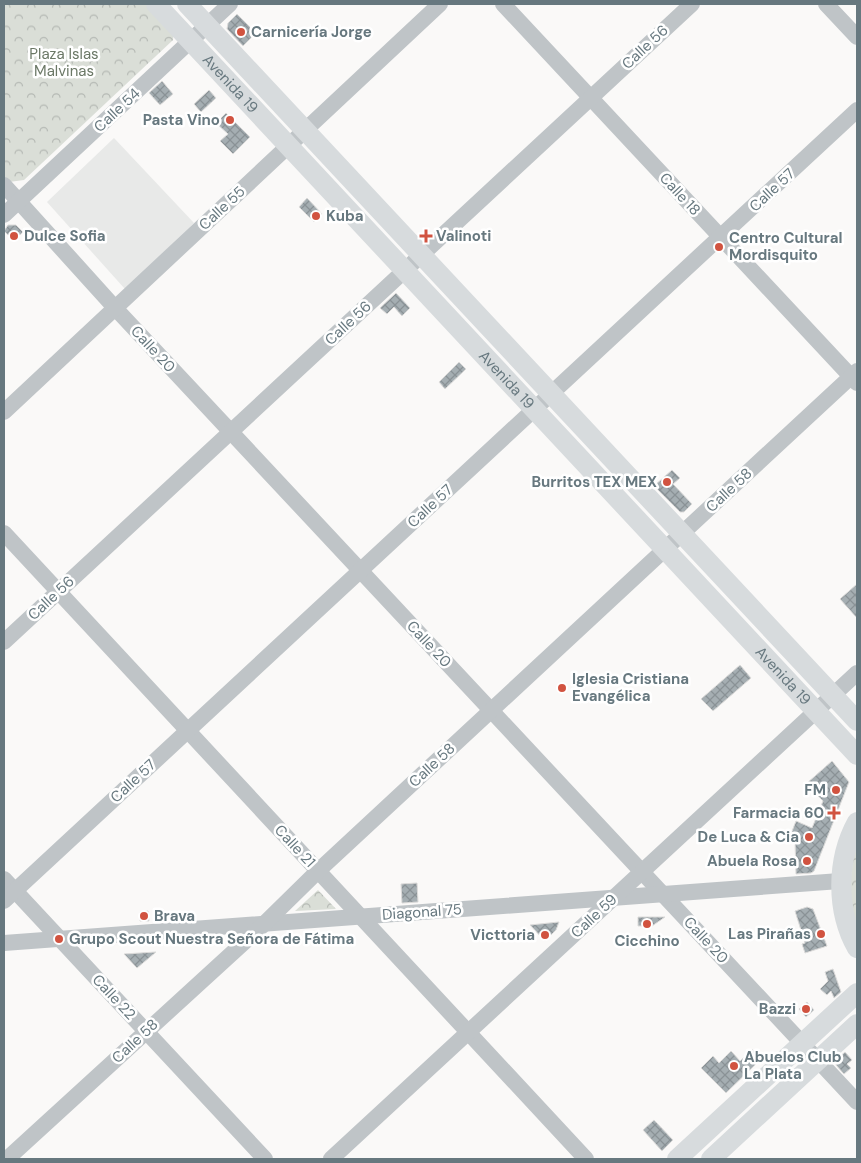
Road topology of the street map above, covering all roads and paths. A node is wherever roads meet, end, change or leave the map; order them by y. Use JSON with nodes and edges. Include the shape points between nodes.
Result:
{"nodes":[{"id":1,"x":156,"y":4,"type":"edge"},
{"id":2,"x":187,"y":4,"type":"edge"},
{"id":3,"x":230,"y":4,"type":"edge"},
{"id":4,"x":440,"y":4,"type":"edge"},
{"id":5,"x":503,"y":4,"type":"edge"},
{"id":6,"x":692,"y":4,"type":"edge"},
{"id":7,"x":826,"y":4,"type":"edge"},
{"id":8,"x":207,"y":25,"type":"junction"},
{"id":9,"x":857,"y":37,"type":"edge"},
{"id":10,"x":191,"y":41,"type":"junction"},
{"id":11,"x":591,"y":98,"type":"junction"},
{"id":12,"x":857,"y":110,"type":"edge"},
{"id":13,"x":304,"y":130,"type":"junction"},
{"id":14,"x":288,"y":145,"type":"junction"},
{"id":15,"x":4,"y":185,"type":"edge"},
{"id":16,"x":19,"y":201,"type":"junction"},
{"id":17,"x":4,"y":215,"type":"edge"},
{"id":18,"x":720,"y":237,"type":"junction"},
{"id":19,"x":421,"y":255,"type":"junction"},
{"id":20,"x":405,"y":270,"type":"junction"},
{"id":21,"x":116,"y":309,"type":"junction"},
{"id":22,"x":855,"y":377,"type":"edge"},
{"id":23,"x":551,"y":394,"type":"junction"},
{"id":24,"x":534,"y":409,"type":"junction"},
{"id":25,"x":4,"y":412,"type":"edge"},
{"id":26,"x":230,"y":432,"type":"junction"},
{"id":27,"x":4,"y":533,"type":"edge"},
{"id":28,"x":682,"y":534,"type":"junction"},
{"id":29,"x":665,"y":549,"type":"junction"},
{"id":30,"x":360,"y":570,"type":"junction"},
{"id":31,"x":58,"y":592,"type":"junction"},
{"id":32,"x":4,"y":642,"type":"edge"},
{"id":33,"x":857,"y":673,"type":"edge"},
{"id":34,"x":833,"y":695,"type":"junction"},
{"id":35,"x":491,"y":710,"type":"junction"},
{"id":36,"x":816,"y":710,"type":"junction"},
{"id":37,"x":857,"y":721,"type":"edge"},
{"id":38,"x":187,"y":731,"type":"junction"},
{"id":39,"x":857,"y":755,"type":"edge"},
{"id":40,"x":857,"y":822,"type":"edge"},
{"id":41,"x":318,"y":871,"type":"junction"},
{"id":42,"x":642,"y":872,"type":"junction"},
{"id":43,"x":840,"y":881,"type":"junction"},
{"id":44,"x":7,"y":890,"type":"edge"},
{"id":45,"x":664,"y":894,"type":"junction"},
{"id":46,"x":614,"y":898,"type":"junction"},
{"id":47,"x":362,"y":916,"type":"junction"},
{"id":48,"x":264,"y":924,"type":"junction"},
{"id":49,"x":60,"y":939,"type":"junction"},
{"id":50,"x":4,"y":943,"type":"edge"},
{"id":51,"x":857,"y":948,"type":"edge"},
{"id":52,"x":857,"y":993,"type":"edge"},
{"id":53,"x":857,"y":1024,"type":"edge"},
{"id":54,"x":145,"y":1031,"type":"junction"},
{"id":55,"x":468,"y":1032,"type":"junction"},
{"id":56,"x":803,"y":1043,"type":"junction"},
{"id":57,"x":818,"y":1060,"type":"junction"},
{"id":58,"x":857,"y":1102,"type":"edge"},
{"id":59,"x":7,"y":1159,"type":"edge"},
{"id":60,"x":264,"y":1159,"type":"edge"},
{"id":61,"x":331,"y":1159,"type":"edge"},
{"id":62,"x":586,"y":1159,"type":"edge"},
{"id":63,"x":677,"y":1159,"type":"edge"},
{"id":64,"x":711,"y":1159,"type":"edge"}],
"edges":[{"from":1,"to":10,"type":"main road","name":"Avenida 19"},
{"from":2,"to":8,"type":"main road","name":"Avenida 19"},
{"from":3,"to":8,"type":"street","name":"Calle 54"},
{"from":4,"to":13,"type":"street","name":"Calle 55"},
{"from":5,"to":11,"type":"street","name":"Calle 18"},
{"from":6,"to":11,"type":"street","name":"Calle 56"},
{"from":7,"to":9,"type":"street"},
{"from":8,"to":10,"type":"street","name":"Calle 54"},
{"from":8,"to":13,"type":"main road","name":"Avenida 19"},
{"from":10,"to":14,"type":"main road","name":"Avenida 19"},
{"from":10,"to":16,"type":"street","name":"Calle 54"},
{"from":11,"to":18,"type":"street","name":"Calle 18"},
{"from":11,"to":19,"type":"street","name":"Calle 56"},
{"from":12,"to":18,"type":"street","name":"Calle 57"},
{"from":13,"to":14,"type":"street","name":"Calle 55"},
{"from":13,"to":19,"type":"main road","name":"Avenida 19"},
{"from":14,"to":20,"type":"main road","name":"Avenida 19"},
{"from":14,"to":21,"type":"street","name":"Calle 55"},
{"from":15,"to":16,"type":"street","name":"Calle 20"},
{"from":16,"to":17,"type":"street","name":"Calle 54"},
{"from":16,"to":21,"type":"street","name":"Calle 20"},
{"from":18,"to":22,"type":"street","name":"Calle 18"},
{"from":18,"to":23,"type":"street","name":"Calle 57"},
{"from":19,"to":20,"type":"street","name":"Calle 56"},
{"from":19,"to":23,"type":"main road","name":"Avenida 19"},
{"from":20,"to":24,"type":"main road","name":"Avenida 19"},
{"from":20,"to":26,"type":"street","name":"Calle 56"},
{"from":21,"to":25,"type":"street","name":"Calle 55"},
{"from":21,"to":26,"type":"street","name":"Calle 20"},
{"from":22,"to":28,"type":"street","name":"Calle 58"},
{"from":23,"to":24,"type":"street","name":"Calle 57"},
{"from":23,"to":28,"type":"main road","name":"Avenida 19"},
{"from":24,"to":29,"type":"main road","name":"Avenida 19"},
{"from":24,"to":30,"type":"street","name":"Calle 57"},
{"from":26,"to":30,"type":"street","name":"Calle 20"},
{"from":26,"to":31,"type":"street","name":"Calle 56"},
{"from":27,"to":31,"type":"street","name":"Calle 21"},
{"from":28,"to":29,"type":"street","name":"Calle 58"},
{"from":28,"to":34,"type":"main road","name":"Avenida 19"},
{"from":29,"to":35,"type":"street","name":"Calle 58"},
{"from":29,"to":36,"type":"main road","name":"Avenida 19"},
{"from":30,"to":35,"type":"street","name":"Calle 20"},
{"from":30,"to":38,"type":"street","name":"Calle 57"},
{"from":31,"to":32,"type":"street","name":"Calle 56"},
{"from":31,"to":38,"type":"street","name":"Calle 21"},
{"from":33,"to":34,"type":"street","name":"Calle 59"},
{"from":34,"to":36,"type":"street","name":"Calle 59"},
{"from":34,"to":37,"type":"main road","name":"Avenida 19"},
{"from":35,"to":41,"type":"street","name":"Calle 58"},
{"from":35,"to":42,"type":"street","name":"Calle 20"},
{"from":36,"to":39,"type":"main road","name":"Avenida 19"},
{"from":36,"to":42,"type":"street","name":"Calle 59"},
{"from":38,"to":41,"type":"street","name":"Calle 21"},
{"from":38,"to":44,"type":"street","name":"Calle 57"},
{"from":40,"to":43,"type":"main road"},
{"from":41,"to":47,"type":"street","name":"Calle 21"},
{"from":41,"to":48,"type":"street","name":"Calle 58"},
{"from":42,"to":45,"type":"street","name":"Calle 20"},
{"from":42,"to":46,"type":"street","name":"Calle 59"},
{"from":43,"to":45,"type":"street","name":"Diagonal 75"},
{"from":43,"to":51,"type":"main road","via":[[848,932]]},
{"from":44,"to":49,"type":"street","name":"Calle 22"},
{"from":45,"to":46,"type":"street","name":"Diagonal 75"},
{"from":45,"to":56,"type":"street","name":"Calle 20"},
{"from":46,"to":47,"type":"street","name":"Diagonal 75"},
{"from":46,"to":55,"type":"street","name":"Calle 59"},
{"from":47,"to":48,"type":"street","name":"Diagonal 75"},
{"from":47,"to":55,"type":"street","name":"Calle 21"},
{"from":48,"to":49,"type":"street","name":"Diagonal 75"},
{"from":48,"to":54,"type":"street","name":"Calle 58"},
{"from":49,"to":50,"type":"street","name":"Diagonal 75"},
{"from":49,"to":54,"type":"street","name":"Calle 22"},
{"from":52,"to":56,"type":"main road"},
{"from":53,"to":57,"type":"main road"},
{"from":54,"to":59,"type":"street","name":"Calle 58"},
{"from":54,"to":60,"type":"street","name":"Calle 22"},
{"from":55,"to":61,"type":"street","name":"Calle 59"},
{"from":55,"to":62,"type":"street","name":"Calle 21"},
{"from":56,"to":57,"type":"street","name":"Calle 20"},
{"from":56,"to":63,"type":"main road"},
{"from":57,"to":58,"type":"street","name":"Calle 20"},
{"from":57,"to":64,"type":"main road"}]}
